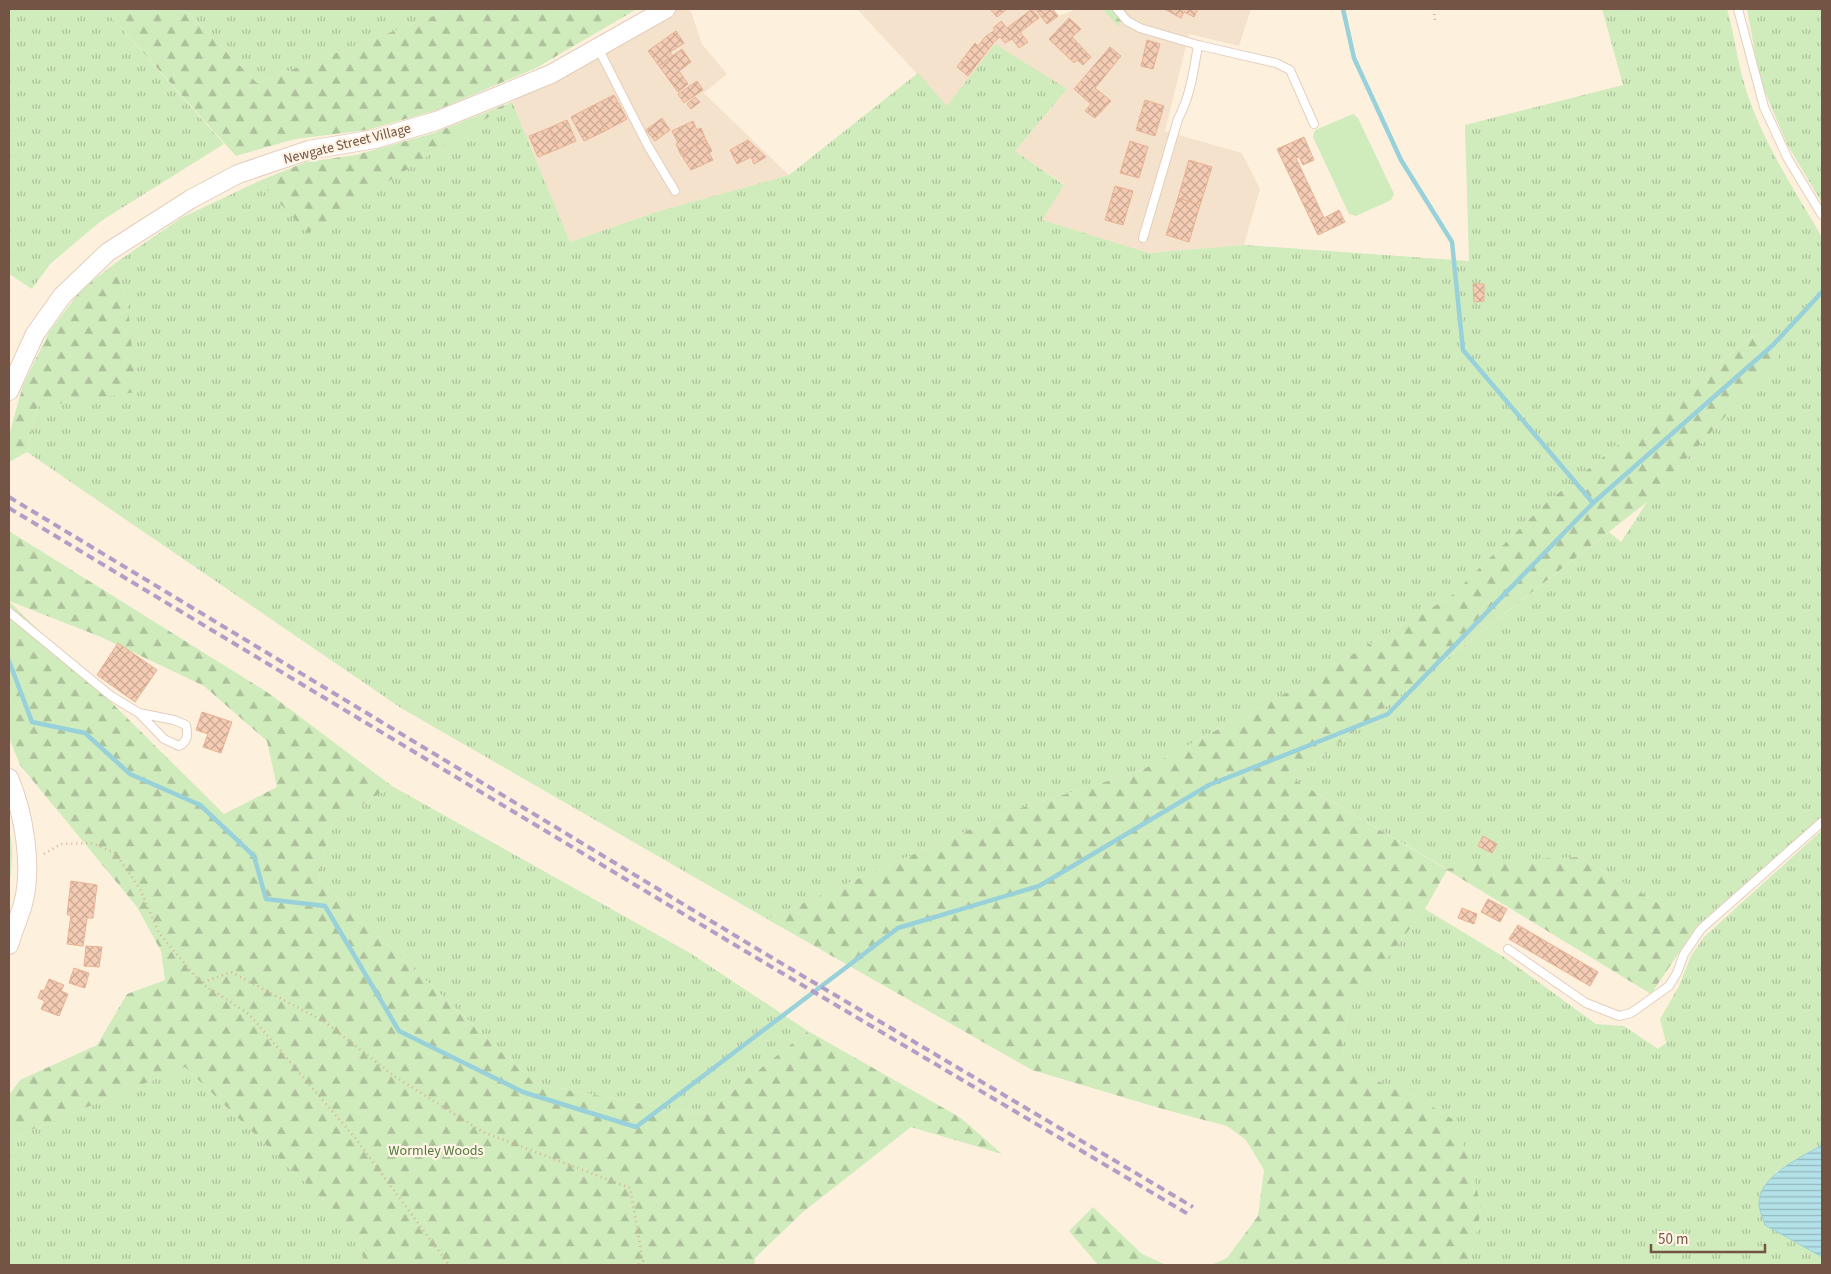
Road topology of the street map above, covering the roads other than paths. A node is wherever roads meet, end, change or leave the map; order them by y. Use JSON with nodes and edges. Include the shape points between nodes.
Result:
{"nodes":[{"id":1,"x":666,"y":9,"type":"edge"},
{"id":2,"x":1117,"y":9,"type":"edge"},
{"id":3,"x":1738,"y":9,"type":"edge"},
{"id":4,"x":1198,"y":45,"type":"junction"},
{"id":5,"x":598,"y":48,"type":"junction"},
{"id":6,"x":1314,"y":124,"type":"dead end"},
{"id":7,"x":675,"y":191,"type":"dead end"},
{"id":8,"x":1822,"y":215,"type":"edge"},
{"id":9,"x":1143,"y":238,"type":"dead end"},
{"id":10,"x":10,"y":383,"type":"edge"},
{"id":11,"x":9,"y":612,"type":"edge"},
{"id":12,"x":139,"y":713,"type":"junction"},
{"id":13,"x":9,"y":778,"type":"edge"},
{"id":14,"x":1822,"y":822,"type":"edge"},
{"id":15,"x":9,"y":945,"type":"edge"},
{"id":16,"x":1508,"y":949,"type":"dead end"}],
"edges":[{"from":1,"to":5,"type":"street","name":"Newgate Street Village"},
{"from":2,"to":4,"type":"lane","via":[[1127,21],[1140,28]]},
{"from":3,"to":8,"type":"lane","via":[[1764,107],[1788,159]]},
{"from":4,"to":6,"type":"lane","via":[[1276,63],[1290,70]]},
{"from":4,"to":9,"type":"lane","via":[[1192,80]]},
{"from":5,"to":7,"type":"lane"},
{"from":5,"to":10,"type":"street","name":"Newgate Street Village","via":[[551,74],[436,120],[375,139],[309,150],[238,174],[190,199],[108,252],[62,296],[35,334]]},
{"from":11,"to":12,"type":"lane","via":[[111,696]]},
{"from":12,"to":12,"type":"lane","via":[[181,722],[186,725],[187,738],[179,746],[164,740]]},
{"from":13,"to":15,"type":"street","via":[[25,837],[27,882]]},
{"from":14,"to":16,"type":"lane","via":[[1701,929],[1684,954],[1669,986],[1631,1013],[1619,1016],[1586,1003]]}]}
